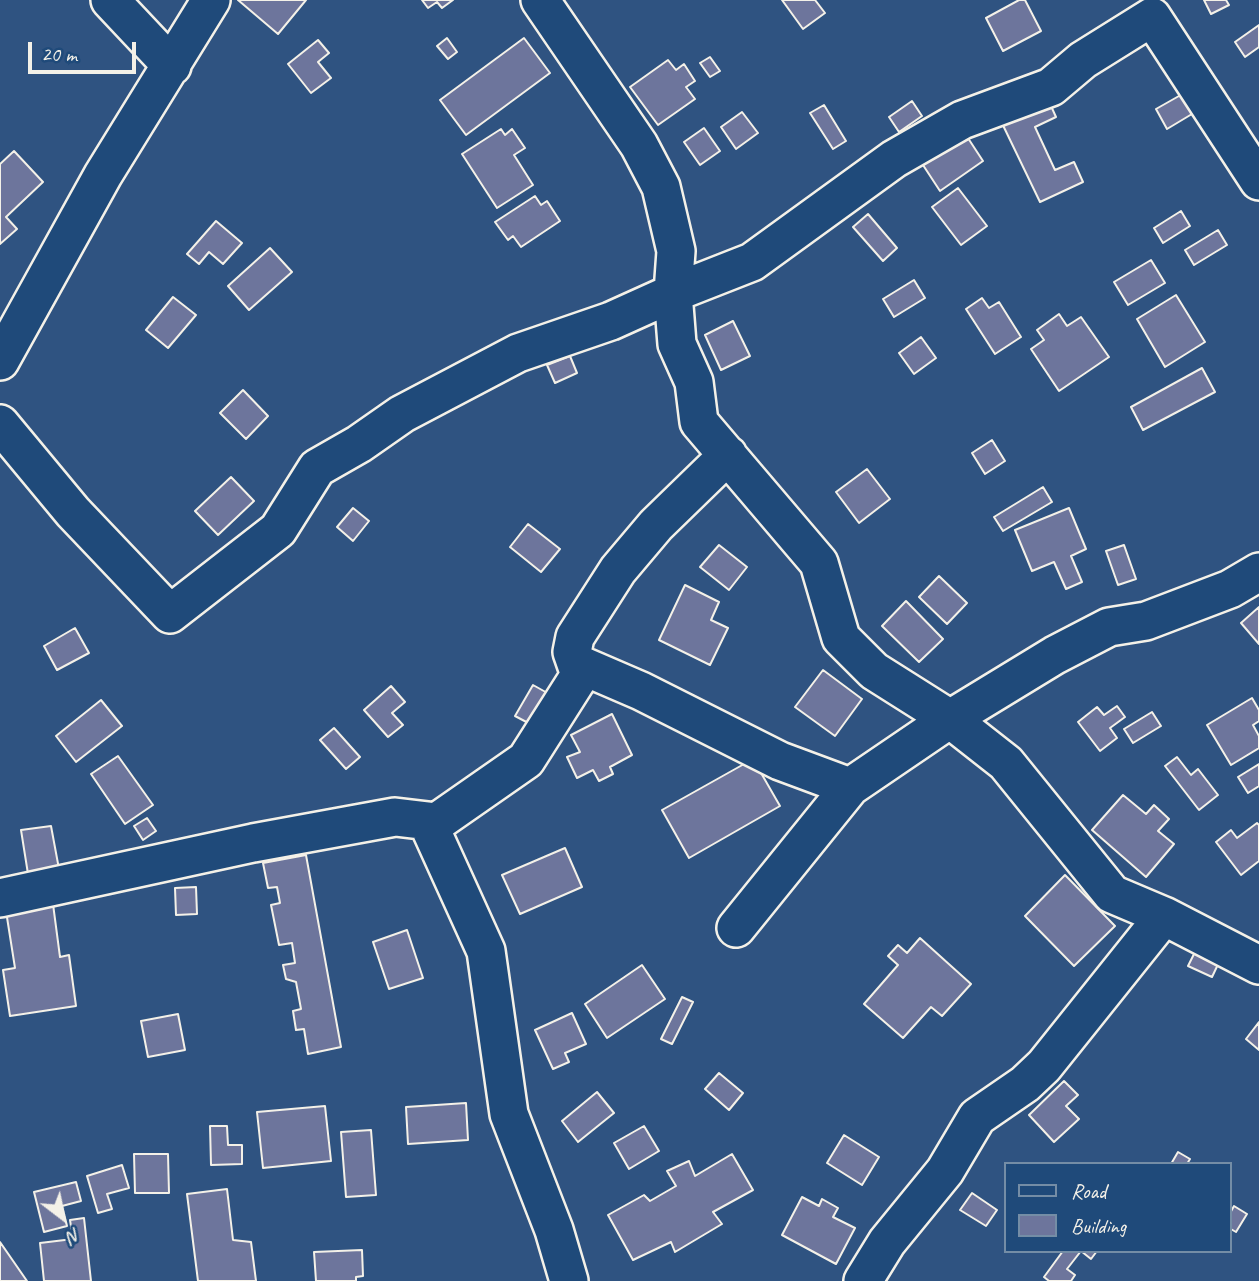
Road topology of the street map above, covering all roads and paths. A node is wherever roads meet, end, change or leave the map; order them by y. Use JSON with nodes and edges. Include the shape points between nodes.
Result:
{"nodes":[{"id":1,"x":110,"y":0,"type":"edge"},
{"id":2,"x":211,"y":0,"type":"edge"},
{"id":3,"x":540,"y":0,"type":"edge"},
{"id":4,"x":173,"y":66,"type":"junction"},
{"id":5,"x":1259,"y":181,"type":"edge"},
{"id":6,"x":673,"y":293,"type":"junction"},
{"id":7,"x":0,"y":361,"type":"edge"},
{"id":8,"x":0,"y":424,"type":"edge"},
{"id":9,"x":728,"y":455,"type":"junction"},
{"id":10,"x":1259,"y":572,"type":"edge"},
{"id":11,"x":576,"y":663,"type":"junction"},
{"id":12,"x":950,"y":719,"type":"junction"},
{"id":13,"x":850,"y":787,"type":"junction"},
{"id":14,"x":427,"y":821,"type":"junction"},
{"id":15,"x":0,"y":898,"type":"edge"},
{"id":16,"x":1164,"y":916,"type":"junction"},
{"id":17,"x":736,"y":929,"type":"dead end"},
{"id":18,"x":1259,"y":965,"type":"edge"},
{"id":19,"x":569,"y":1281,"type":"edge"},
{"id":20,"x":863,"y":1281,"type":"edge"}],
"edges":[{"from":1,"to":4,"type":"street"},
{"from":2,"to":4,"type":"street"},
{"from":3,"to":6,"type":"street","via":[[639,145],[661,187],[676,251]]},
{"from":4,"to":7,"type":"street","via":[[103,175]]},
{"from":5,"to":6,"type":"street","via":[[1152,17],[1083,60],[1051,87],[962,120],[894,159],[752,262]]},
{"from":6,"to":8,"type":"street","via":[[472,375],[317,468],[278,530],[170,614],[73,512]]},
{"from":6,"to":9,"type":"street","via":[[677,344],[694,382],[699,422]]},
{"from":9,"to":11,"type":"street","via":[[656,525],[618,570],[575,637],[572,652]]},
{"from":9,"to":12,"type":"street","via":[[819,563],[841,638],[874,671]]},
{"from":10,"to":12,"type":"street","via":[[1230,589],[1146,621],[1109,627]]},
{"from":11,"to":13,"type":"street","via":[[780,761]]},
{"from":11,"to":14,"type":"street","via":[[580,675],[526,760],[437,822]]},
{"from":12,"to":13,"type":"street"},
{"from":12,"to":16,"type":"street","via":[[1006,763],[1112,894]]},
{"from":13,"to":17,"type":"street"},
{"from":14,"to":15,"type":"street","via":[[395,817]]},
{"from":14,"to":19,"type":"street","via":[[486,951],[509,1114]]},
{"from":16,"to":18,"type":"street"},
{"from":16,"to":20,"type":"street","via":[[1044,1066],[978,1116],[945,1171],[887,1242]]}]}
